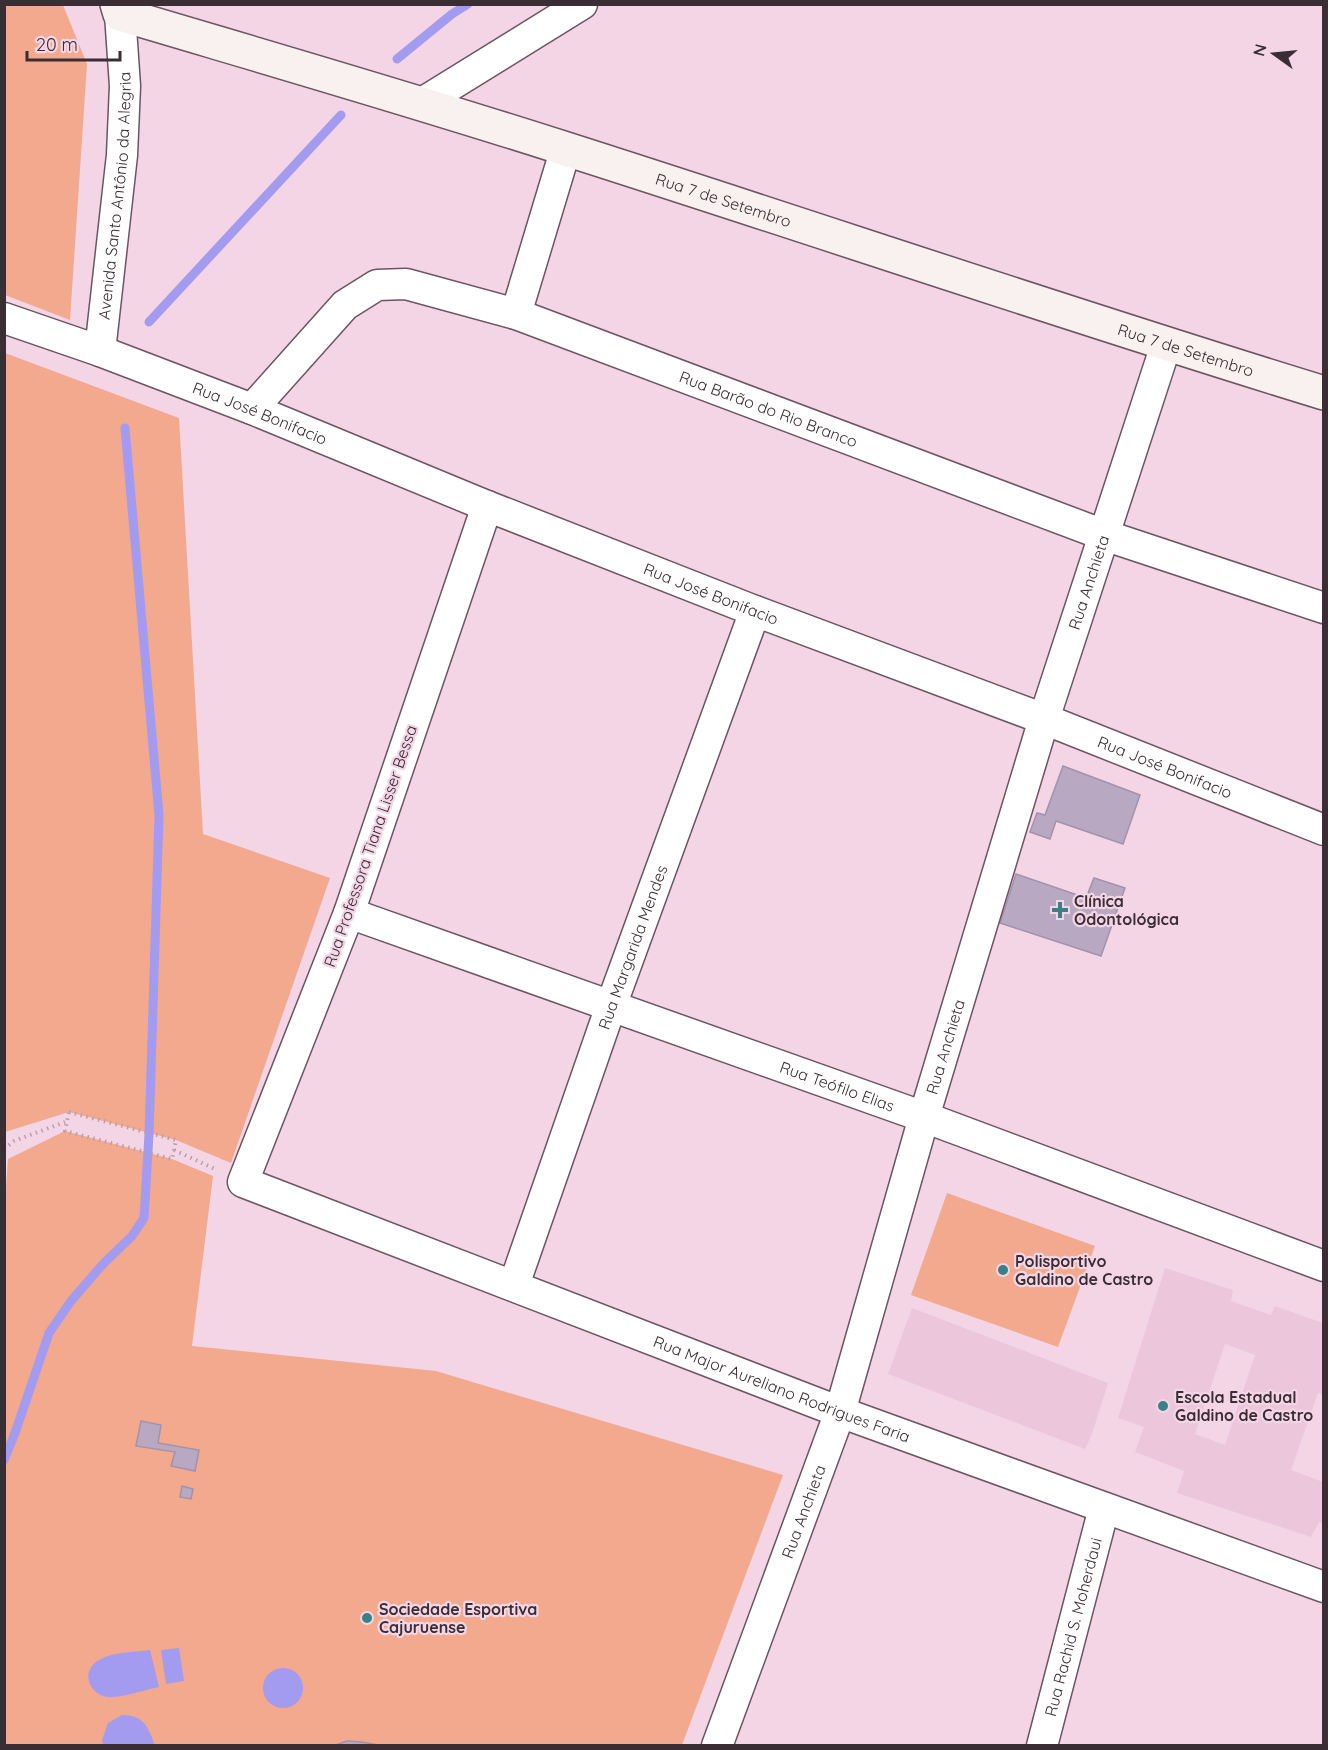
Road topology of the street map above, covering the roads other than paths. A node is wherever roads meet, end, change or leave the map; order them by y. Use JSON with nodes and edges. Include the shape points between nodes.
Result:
{"nodes":[{"id":1,"x":582,"y":4,"type":"edge"},
{"id":2,"x":118,"y":9,"type":"edge"},
{"id":3,"x":422,"y":103,"type":"junction"},
{"id":4,"x":566,"y":148,"type":"junction"},
{"id":5,"x":516,"y":314,"type":"junction"},
{"id":6,"x":4,"y":318,"type":"edge"},
{"id":7,"x":1166,"y":345,"type":"junction"},
{"id":8,"x":100,"y":351,"type":"junction"},
{"id":9,"x":1323,"y":393,"type":"edge"},
{"id":10,"x":252,"y":409,"type":"junction"},
{"id":11,"x":487,"y":506,"type":"junction"},
{"id":12,"x":1104,"y":535,"type":"junction"},
{"id":13,"x":1323,"y":609,"type":"edge"},
{"id":14,"x":755,"y":611,"type":"junction"},
{"id":15,"x":1044,"y":719,"type":"junction"},
{"id":16,"x":1323,"y":830,"type":"edge"},
{"id":17,"x":349,"y":913,"type":"junction"},
{"id":18,"x":611,"y":1006,"type":"junction"},
{"id":19,"x":924,"y":1117,"type":"junction"},
{"id":20,"x":243,"y":1182,"type":"joint"},
{"id":21,"x":1323,"y":1266,"type":"edge"},
{"id":22,"x":514,"y":1285,"type":"junction"},
{"id":23,"x":840,"y":1412,"type":"junction"},
{"id":24,"x":1104,"y":1508,"type":"junction"},
{"id":25,"x":1323,"y":1587,"type":"edge"},
{"id":26,"x":717,"y":1746,"type":"edge"},
{"id":27,"x":1042,"y":1746,"type":"edge"}],
"edges":[{"from":1,"to":3,"type":"street"},
{"from":2,"to":3,"type":"street","name":"Rua 7 de Setembro"},
{"from":2,"to":8,"type":"street","name":"Avenida Santo Antônio da Alegria","via":[[125,86],[123,155]]},
{"from":3,"to":4,"type":"street","name":"Rua 7 de Setembro"},
{"from":4,"to":5,"type":"street"},
{"from":4,"to":7,"type":"street","name":"Rua 7 de Setembro"},
{"from":5,"to":10,"type":"street","name":"Rua Barão do Rio Branco","via":[[406,284],[377,285],[345,305]]},
{"from":5,"to":12,"type":"street","name":"Rua Barão do Rio Branco"},
{"from":6,"to":8,"type":"street","name":"Rua José Bonifacio"},
{"from":7,"to":9,"type":"street","name":"Rua 7 de Setembro"},
{"from":7,"to":12,"type":"street","name":"Rua Anchieta"},
{"from":8,"to":10,"type":"street","name":"Rua José Bonifacio"},
{"from":10,"to":11,"type":"street","name":"Rua José Bonifacio"},
{"from":11,"to":14,"type":"street","name":"Rua José Bonifacio"},
{"from":11,"to":17,"type":"street","name":"Rua Professora Tiana Lisser Bessa"},
{"from":12,"to":13,"type":"street","name":"Rua Barão do Rio Branco"},
{"from":12,"to":15,"type":"street","name":"Rua Anchieta"},
{"from":14,"to":15,"type":"street","name":"Rua José Bonifacio"},
{"from":14,"to":18,"type":"street","name":"Rua Margarida Mendes"},
{"from":15,"to":16,"type":"street","name":"Rua José Bonifacio"},
{"from":15,"to":19,"type":"street","name":"Rua Anchieta"},
{"from":17,"to":18,"type":"street","name":"Rua Teófilo Elias"},
{"from":17,"to":20,"type":"street","name":"Rua Professora Tiana Lisser Bessa"},
{"from":18,"to":19,"type":"street","name":"Rua Teófilo Elias"},
{"from":18,"to":22,"type":"street","name":"Rua Margarida Mendes"},
{"from":19,"to":21,"type":"street","name":"Rua Teófilo Elias"},
{"from":19,"to":23,"type":"street","name":"Rua Anchieta"},
{"from":20,"to":22,"type":"street","name":"Rua Major Aureliano Rodrigues Faria"},
{"from":22,"to":23,"type":"street","name":"Rua Major Aureliano Rodrigues Faria"},
{"from":23,"to":24,"type":"street","name":"Rua Major Aureliano Rodrigues Faria"},
{"from":23,"to":26,"type":"street","name":"Rua Anchieta"},
{"from":24,"to":25,"type":"street","name":"Rua Major Aureliano Rodrigues Faria"},
{"from":24,"to":27,"type":"street","name":"Rua Rachid S. Moherdaui"}]}
